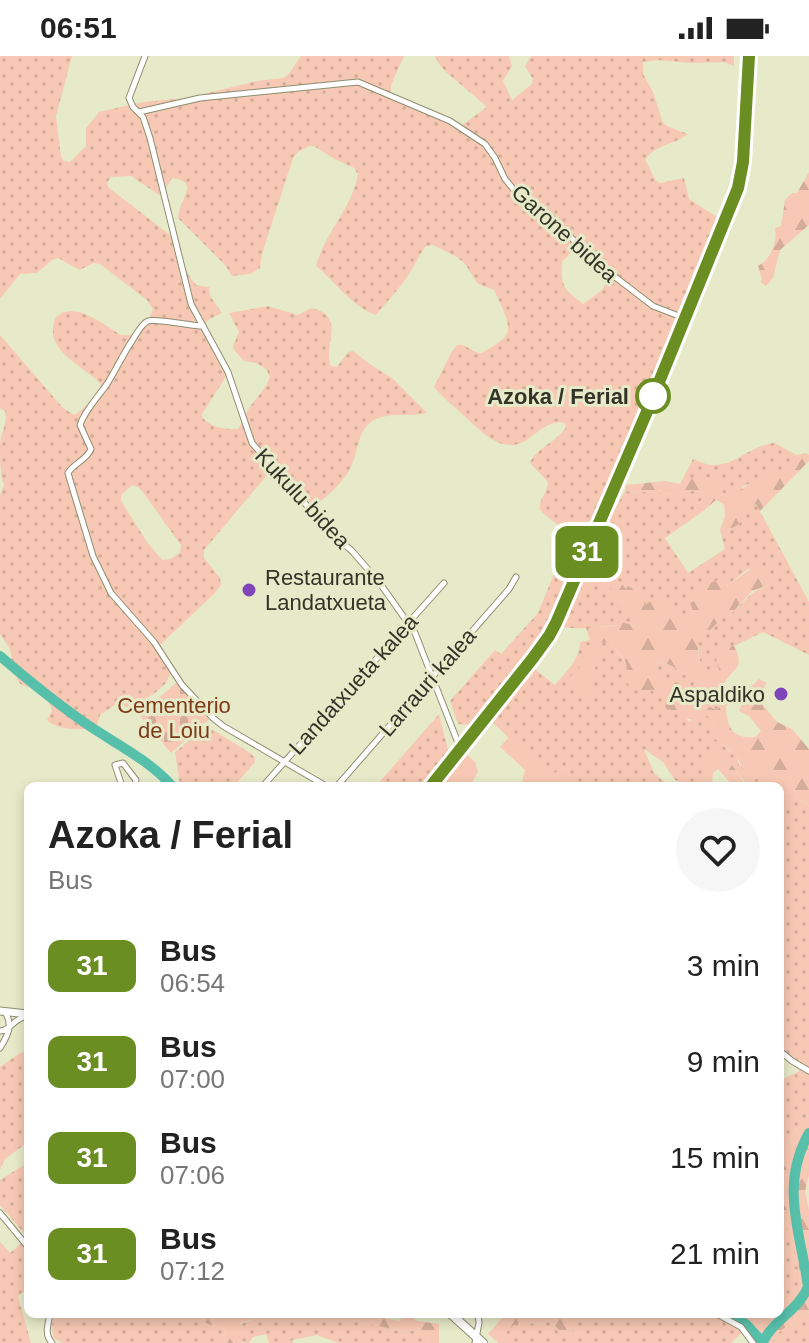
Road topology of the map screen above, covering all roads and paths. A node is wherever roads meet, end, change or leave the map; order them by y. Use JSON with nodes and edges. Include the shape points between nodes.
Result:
{"nodes":[{"id":1,"x":145,"y":56,"type":"edge"},
{"id":2,"x":749,"y":56,"type":"edge"},
{"id":3,"x":141,"y":114,"type":"junction"},
{"id":4,"x":684,"y":318,"type":"junction"},
{"id":5,"x":203,"y":326,"type":"junction"},
{"id":6,"x":516,"y":577,"type":"dead end"},
{"id":7,"x":444,"y":583,"type":"dead end"},
{"id":8,"x":408,"y":622,"type":"junction"},
{"id":9,"x":431,"y":678,"type":"junction"},
{"id":10,"x":460,"y":748,"type":"junction"},
{"id":11,"x":284,"y":762,"type":"junction"},
{"id":12,"x":120,"y":782,"type":"edge"},
{"id":13,"x":136,"y":782,"type":"edge"},
{"id":14,"x":266,"y":782,"type":"edge"},
{"id":15,"x":319,"y":782,"type":"edge"},
{"id":16,"x":340,"y":782,"type":"edge"},
{"id":17,"x":434,"y":782,"type":"edge"},
{"id":18,"x":1,"y":1012,"type":"edge"},
{"id":19,"x":24,"y":1015,"type":"edge"},
{"id":20,"x":24,"y":1016,"type":"edge"},
{"id":21,"x":10,"y":1027,"type":"junction"},
{"id":22,"x":0,"y":1031,"type":"edge"},
{"id":23,"x":0,"y":1048,"type":"edge"},
{"id":24,"x":784,"y":1054,"type":"edge"},
{"id":25,"x":809,"y":1071,"type":"edge"},
{"id":26,"x":0,"y":1213,"type":"edge"},
{"id":27,"x":24,"y":1242,"type":"edge"},
{"id":28,"x":49,"y":1318,"type":"edge"},
{"id":29,"x":455,"y":1318,"type":"edge"},
{"id":30,"x":478,"y":1318,"type":"edge"},
{"id":31,"x":724,"y":1318,"type":"edge"},
{"id":32,"x":478,"y":1341,"type":"edge"},
{"id":33,"x":52,"y":1343,"type":"edge"},
{"id":34,"x":753,"y":1343,"type":"edge"}],
"edges":[{"from":1,"to":3,"type":"street","name":"Kukulu bidea","via":[[129,98]]},
{"from":2,"to":4,"type":"main road","via":[[738,188]]},
{"from":3,"to":4,"type":"street","name":"Garone bidea","via":[[200,98],[358,82],[450,121],[485,144],[520,197],[545,211],[593,260],[643,300]]},
{"from":3,"to":5,"type":"street","name":"Kukulu bidea","via":[[191,304]]},
{"from":4,"to":10,"type":"main road","via":[[556,623]]},
{"from":5,"to":8,"type":"street","name":"Kukulu bidea","via":[[228,372],[257,450],[352,551]]},
{"from":5,"to":11,"type":"street","via":[[164,320],[141,327],[82,419],[91,449],[68,473],[93,556],[115,599],[213,718]]},
{"from":6,"to":9,"type":"street","name":"Larrauri kalea"},
{"from":7,"to":8,"type":"street","name":"Landatxueta kalea"},
{"from":8,"to":9,"type":"street","name":"Kukulu bidea"},
{"from":8,"to":11,"type":"street","name":"Landatxueta kalea"},
{"from":9,"to":10,"type":"street","name":"Kukulu bidea"},
{"from":9,"to":16,"type":"street","name":"Larrauri kalea"},
{"from":10,"to":17,"type":"main road"},
{"from":11,"to":14,"type":"street","name":"Landatxueta kalea"},
{"from":11,"to":15,"type":"street"},
{"from":12,"to":13,"type":"street","via":[[118,763]]},
{"from":18,"to":19,"type":"main road"},
{"from":18,"to":21,"type":"street"},
{"from":20,"to":21,"type":"street"},
{"from":21,"to":22,"type":"street"},
{"from":21,"to":23,"type":"street"},
{"from":24,"to":25,"type":"street"},
{"from":26,"to":27,"type":"street"},
{"from":28,"to":33,"type":"street"},
{"from":29,"to":32,"type":"main road"},
{"from":30,"to":32,"type":"street"},
{"from":31,"to":34,"type":"street","via":[[741,1327]]}]}
